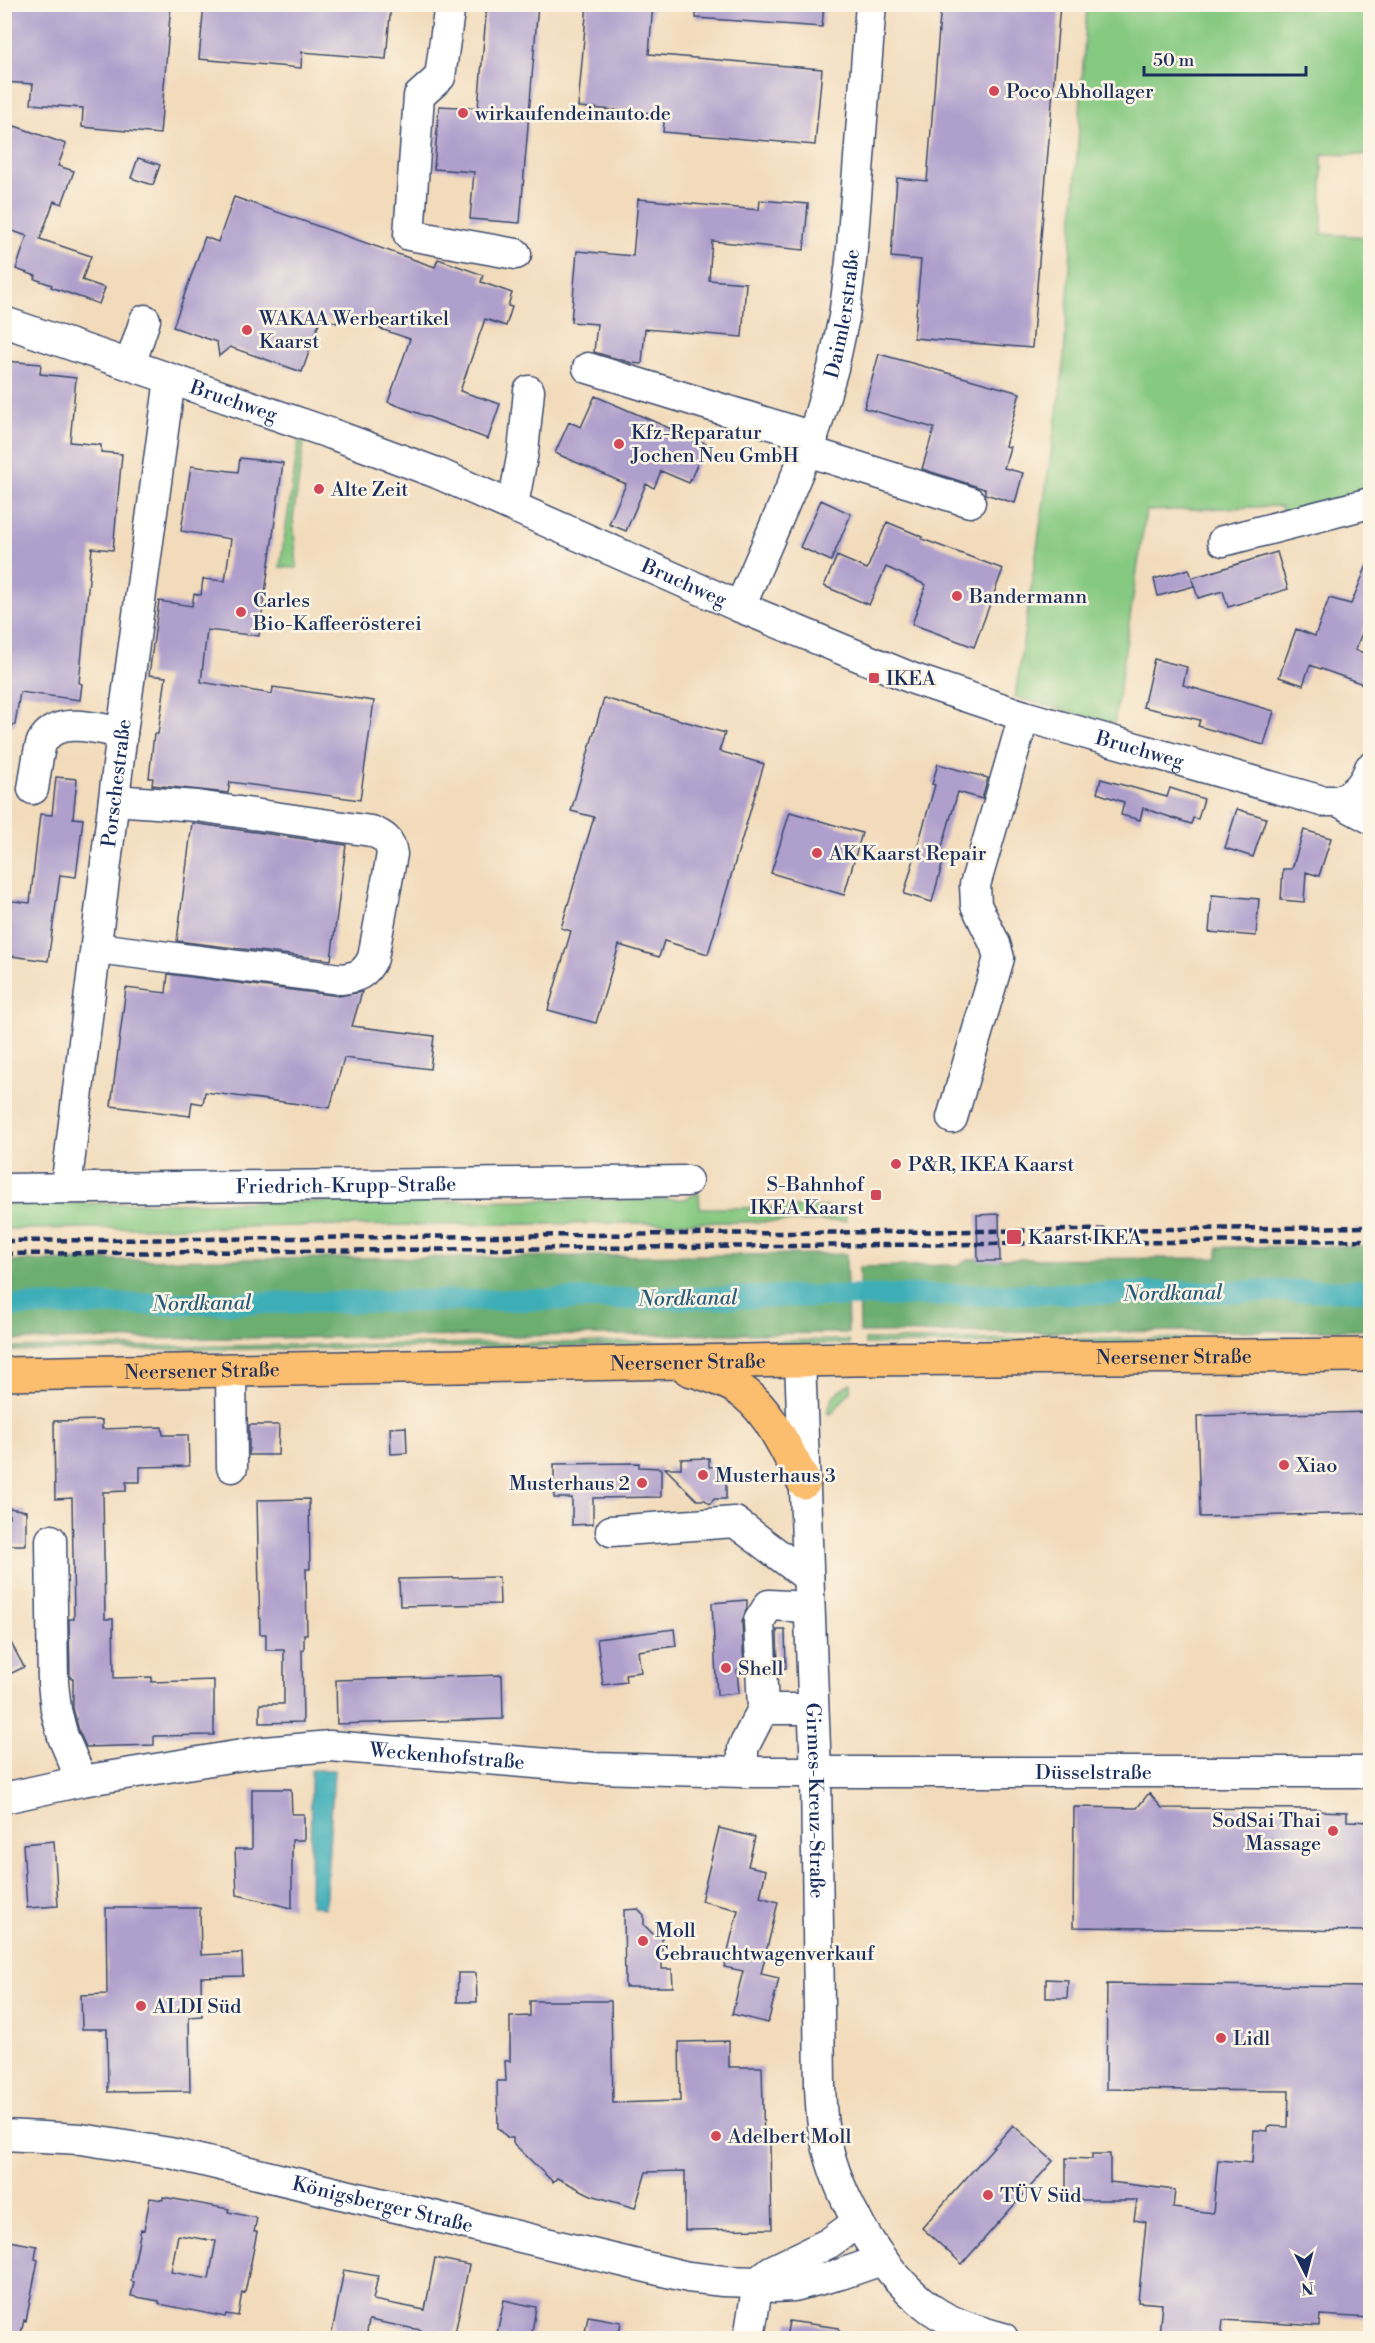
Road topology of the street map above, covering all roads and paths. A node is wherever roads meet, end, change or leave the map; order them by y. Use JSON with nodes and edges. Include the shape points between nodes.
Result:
{"nodes":[{"id":1,"x":450,"y":4,"type":"edge"},
{"id":2,"x":871,"y":4,"type":"edge"},
{"id":3,"x":516,"y":254,"type":"dead end"},
{"id":4,"x":145,"y":320,"type":"dead end"},
{"id":5,"x":4,"y":322,"type":"edge"},
{"id":6,"x":130,"y":365,"type":"junction"},
{"id":7,"x":588,"y":368,"type":"dead end"},
{"id":8,"x":170,"y":379,"type":"junction"},
{"id":9,"x":529,"y":391,"type":"dead end"},
{"id":10,"x":810,"y":444,"type":"junction"},
{"id":11,"x":970,"y":502,"type":"dead end"},
{"id":12,"x":1371,"y":503,"type":"edge"},
{"id":13,"x":513,"y":505,"type":"junction"},
{"id":14,"x":1223,"y":541,"type":"dead end"},
{"id":15,"x":740,"y":607,"type":"junction"},
{"id":16,"x":1024,"y":716,"type":"junction"},
{"id":17,"x":122,"y":733,"type":"junction"},
{"id":18,"x":1371,"y":768,"type":"edge"},
{"id":19,"x":33,"y":789,"type":"dead end"},
{"id":20,"x":114,"y":800,"type":"junction"},
{"id":21,"x":1338,"y":801,"type":"junction"},
{"id":22,"x":1371,"y":818,"type":"edge"},
{"id":23,"x":97,"y":948,"type":"junction"},
{"id":24,"x":952,"y":1118,"type":"dead end"},
{"id":25,"x":687,"y":1181,"type":"dead end"},
{"id":26,"x":66,"y":1188,"type":"junction"},
{"id":27,"x":4,"y":1189,"type":"edge"},
{"id":28,"x":1371,"y":1355,"type":"edge"},
{"id":29,"x":800,"y":1361,"type":"junction"},
{"id":30,"x":670,"y":1363,"type":"junction"},
{"id":31,"x":231,"y":1371,"type":"junction"},
{"id":32,"x":4,"y":1374,"type":"edge"},
{"id":33,"x":232,"y":1467,"type":"dead end"},
{"id":34,"x":804,"y":1482,"type":"junction"},
{"id":35,"x":610,"y":1532,"type":"dead end"},
{"id":36,"x":51,"y":1540,"type":"dead end"},
{"id":37,"x":808,"y":1577,"type":"junction"},
{"id":38,"x":809,"y":1607,"type":"junction"},
{"id":39,"x":763,"y":1709,"type":"junction"},
{"id":40,"x":813,"y":1710,"type":"junction"},
{"id":41,"x":743,"y":1772,"type":"junction"},
{"id":42,"x":1371,"y":1772,"type":"edge"},
{"id":43,"x":816,"y":1773,"type":"junction"},
{"id":44,"x":82,"y":1781,"type":"junction"},
{"id":45,"x":4,"y":1797,"type":"edge"},
{"id":46,"x":4,"y":2135,"type":"edge"},
{"id":47,"x":858,"y":2222,"type":"junction"},
{"id":48,"x":882,"y":2260,"type":"junction"},
{"id":49,"x":758,"y":2282,"type":"junction"},
{"id":50,"x":750,"y":2338,"type":"edge"},
{"id":51,"x":1003,"y":2338,"type":"edge"}],
"edges":[{"from":1,"to":3,"type":"street","via":[[440,77],[419,96],[409,235]]},
{"from":2,"to":10,"type":"street","name":"Daimlerstraße","via":[[844,317]]},
{"from":4,"to":6,"type":"street"},
{"from":5,"to":6,"type":"street","name":"Bruchweg"},
{"from":6,"to":8,"type":"street","name":"Bruchweg"},
{"from":7,"to":10,"type":"street"},
{"from":8,"to":13,"type":"street","name":"Bruchweg","via":[[418,466]]},
{"from":8,"to":17,"type":"street","name":"Porschestraße"},
{"from":9,"to":13,"type":"street"},
{"from":10,"to":11,"type":"street"},
{"from":10,"to":15,"type":"street","name":"Daimlerstraße"},
{"from":12,"to":14,"type":"street"},
{"from":13,"to":15,"type":"street","name":"Bruchweg"},
{"from":15,"to":16,"type":"street","name":"Bruchweg","via":[[914,679]]},
{"from":16,"to":21,"type":"street","name":"Bruchweg","via":[[1322,801]]},
{"from":16,"to":24,"type":"street","via":[[975,885],[976,905],[999,958]]},
{"from":17,"to":19,"type":"street","via":[[66,726],[55,730],[42,741]]},
{"from":17,"to":20,"type":"street","name":"Porschestraße"},
{"from":18,"to":21,"type":"street","via":[[1356,791]]},
{"from":20,"to":23,"type":"street","name":"Porschestraße"},
{"from":20,"to":23,"type":"street","via":[[197,806],[371,831],[390,843],[392,854],[374,958],[356,978]]},
{"from":21,"to":22,"type":"street","name":"Bruchweg"},
{"from":23,"to":26,"type":"street","name":"Porschestraße"},
{"from":25,"to":26,"type":"street","name":"Friedrich-Krupp-Straße"},
{"from":26,"to":27,"type":"street","name":"Friedrich-Krupp-Straße"},
{"from":28,"to":29,"type":"main road","name":"Neersener Straße"},
{"from":29,"to":30,"type":"main road","name":"Neersener Straße"},
{"from":29,"to":34,"type":"street","name":"Girmes-Kreuz-Straße"},
{"from":30,"to":31,"type":"main road","name":"Neersener Straße"},
{"from":30,"to":34,"type":"main road","via":[[738,1388],[772,1426]]},
{"from":31,"to":32,"type":"main road","name":"Neersener Straße"},
{"from":31,"to":33,"type":"street"},
{"from":34,"to":37,"type":"street","name":"Girmes-Kreuz-Straße"},
{"from":35,"to":37,"type":"street","via":[[735,1522]]},
{"from":36,"to":44,"type":"street","via":[[56,1710]]},
{"from":37,"to":38,"type":"street","name":"Girmes-Kreuz-Straße"},
{"from":38,"to":39,"type":"street","via":[[770,1605],[759,1621]]},
{"from":38,"to":40,"type":"street","name":"Girmes-Kreuz-Straße"},
{"from":39,"to":40,"type":"street"},
{"from":39,"to":41,"type":"street","via":[[743,1748]]},
{"from":40,"to":43,"type":"street","name":"Girmes-Kreuz-Straße"},
{"from":41,"to":43,"type":"street","name":"Weckenhofstraße"},
{"from":41,"to":44,"type":"street","name":"Weckenhofstraße","via":[[596,1768],[330,1746],[255,1753]]},
{"from":42,"to":43,"type":"street","name":"Düsselstraße"},
{"from":43,"to":47,"type":"street","name":"Girmes-Kreuz-Straße","via":[[822,2110],[829,2153]]},
{"from":44,"to":45,"type":"street","name":"Weckenhofstraße"},
{"from":46,"to":49,"type":"street","name":"Königsberger Straße","via":[[81,2139],[170,2153],[654,2271]]},
{"from":47,"to":48,"type":"street","name":"Girmes-Kreuz-Straße"},
{"from":47,"to":49,"type":"street","via":[[829,2243],[771,2271]]},
{"from":48,"to":49,"type":"street","name":"Königsberger Straße","via":[[794,2286],[774,2287]]},
{"from":48,"to":51,"type":"street","name":"Girmes-Kreuz-Straße","via":[[931,2309],[950,2320]]},
{"from":49,"to":50,"type":"street"}]}
